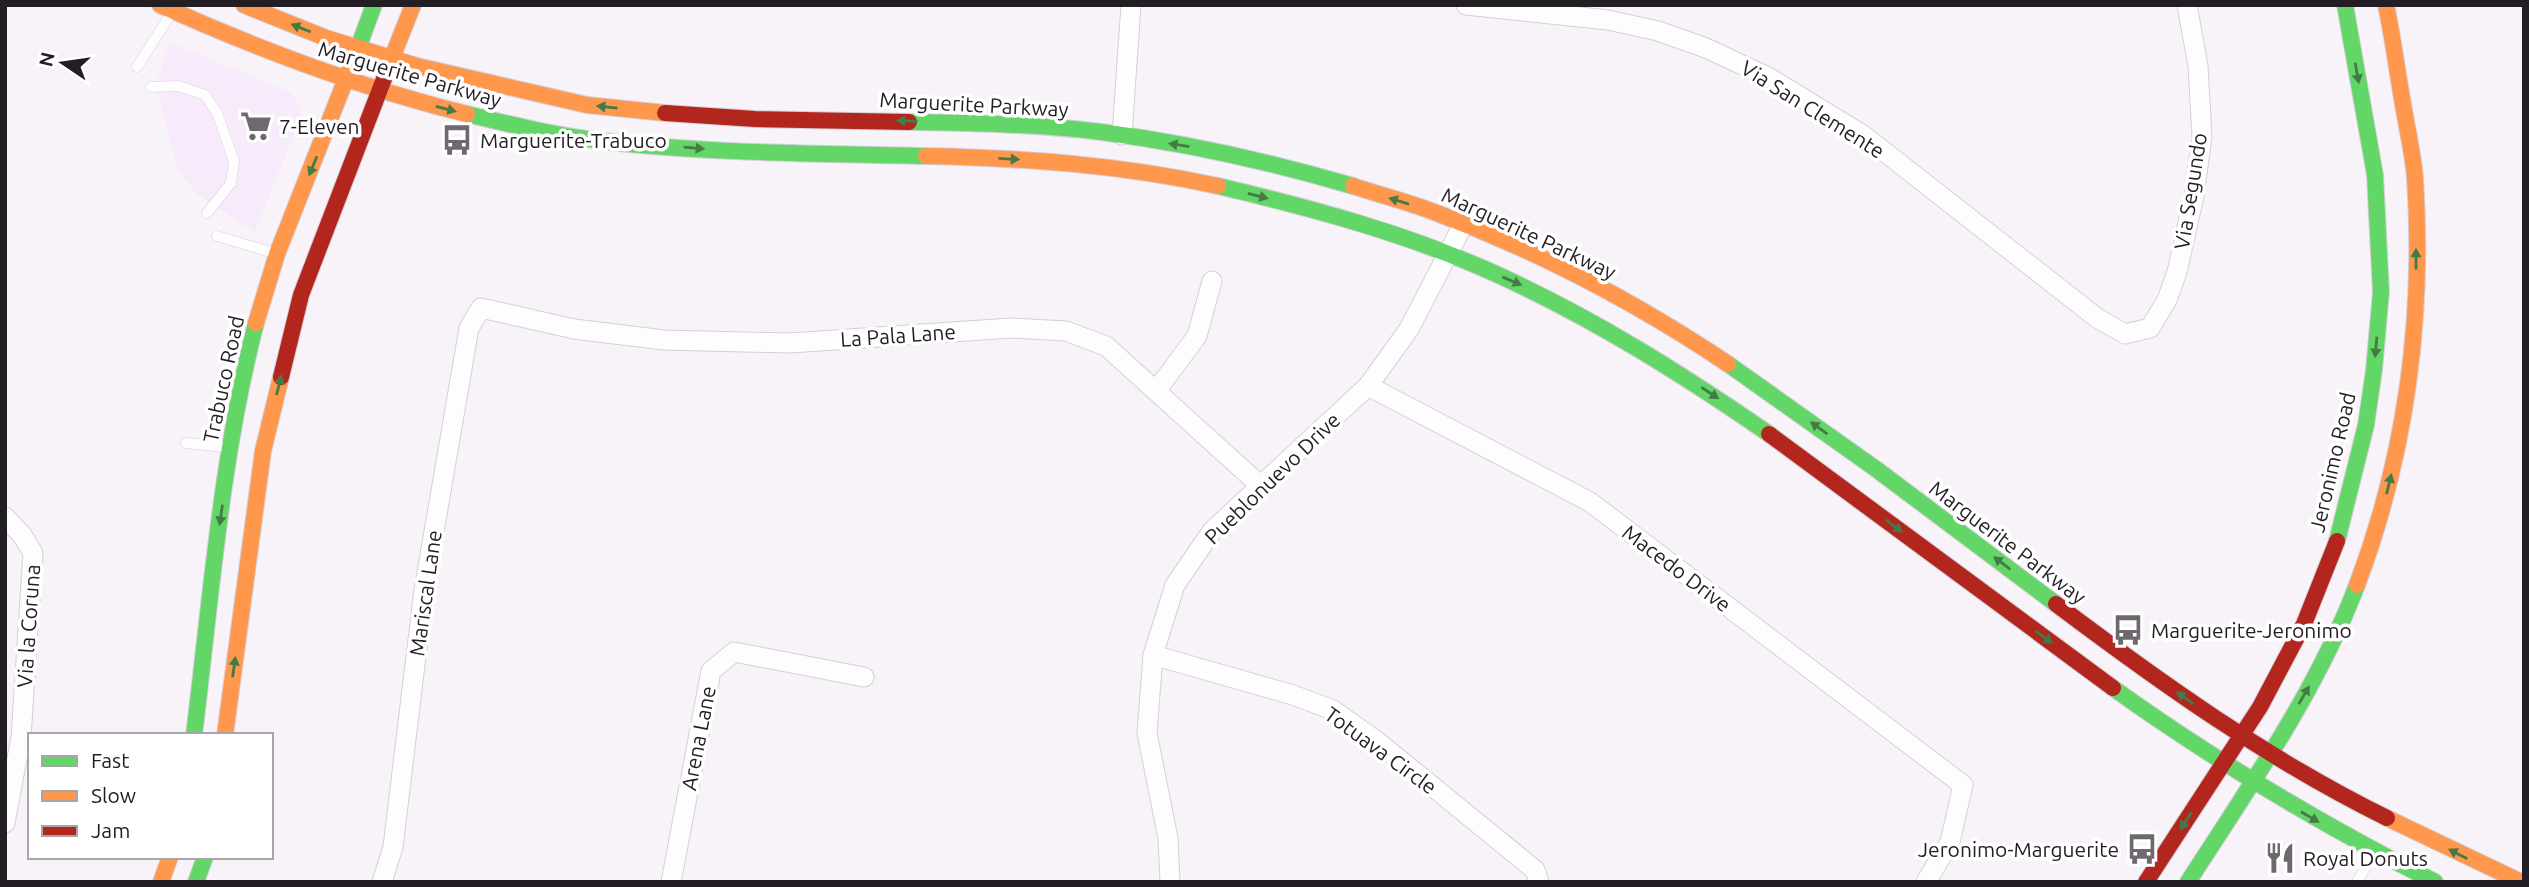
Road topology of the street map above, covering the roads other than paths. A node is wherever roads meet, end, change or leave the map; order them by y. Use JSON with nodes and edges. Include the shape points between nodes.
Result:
{"nodes":[{"id":1,"x":244,"y":5,"type":"edge"},
{"id":2,"x":374,"y":5,"type":"edge"},
{"id":3,"x":413,"y":5,"type":"edge"},
{"id":4,"x":1131,"y":5,"type":"edge"},
{"id":5,"x":1466,"y":5,"type":"edge"},
{"id":6,"x":2187,"y":5,"type":"edge"},
{"id":7,"x":2345,"y":5,"type":"edge"},
{"id":8,"x":2386,"y":5,"type":"edge"},
{"id":9,"x":166,"y":8,"type":"edge"},
{"id":10,"x":1610,"y":13,"type":"edge"},
{"id":11,"x":358,"y":48,"type":"junction"},
{"id":12,"x":392,"y":58,"type":"junction"},
{"id":13,"x":137,"y":67,"type":"dead end"},
{"id":14,"x":346,"y":80,"type":"junction"},
{"id":15,"x":151,"y":86,"type":"dead end"},
{"id":16,"x":380,"y":91,"type":"junction"},
{"id":17,"x":1121,"y":152,"type":"junction"},
{"id":18,"x":207,"y":213,"type":"dead end"},
{"id":19,"x":1464,"y":223,"type":"junction"},
{"id":20,"x":217,"y":236,"type":"dead end"},
{"id":21,"x":277,"y":254,"type":"junction"},
{"id":22,"x":1449,"y":256,"type":"junction"},
{"id":23,"x":1212,"y":281,"type":"dead end"},
{"id":24,"x":481,"y":308,"type":"joint"},
{"id":25,"x":2150,"y":328,"type":"joint"},
{"id":26,"x":1368,"y":386,"type":"junction"},
{"id":27,"x":1156,"y":391,"type":"junction"},
{"id":28,"x":186,"y":443,"type":"dead end"},
{"id":29,"x":230,"y":447,"type":"junction"},
{"id":30,"x":263,"y":451,"type":"junction"},
{"id":31,"x":1262,"y":487,"type":"junction"},
{"id":32,"x":5,"y":517,"type":"edge"},
{"id":33,"x":1153,"y":655,"type":"junction"},
{"id":34,"x":864,"y":677,"type":"dead end"},
{"id":35,"x":194,"y":733,"type":"edge"},
{"id":36,"x":225,"y":733,"type":"edge"},
{"id":37,"x":2242,"y":736,"type":"junction"},
{"id":38,"x":2269,"y":754,"type":"junction"},
{"id":39,"x":2224,"y":764,"type":"junction"},
{"id":40,"x":2252,"y":781,"type":"junction"},
{"id":41,"x":5,"y":823,"type":"edge"},
{"id":42,"x":2374,"y":853,"type":"junction"},
{"id":43,"x":169,"y":859,"type":"edge"},
{"id":44,"x":204,"y":859,"type":"edge"},
{"id":45,"x":161,"y":882,"type":"edge"},
{"id":46,"x":196,"y":882,"type":"edge"},
{"id":47,"x":382,"y":882,"type":"edge"},
{"id":48,"x":671,"y":882,"type":"edge"},
{"id":49,"x":1170,"y":882,"type":"edge"},
{"id":50,"x":1539,"y":882,"type":"edge"},
{"id":51,"x":1926,"y":882,"type":"edge"},
{"id":52,"x":2146,"y":882,"type":"edge"},
{"id":53,"x":2189,"y":882,"type":"edge"},
{"id":54,"x":2357,"y":882,"type":"edge"},
{"id":55,"x":2435,"y":882,"type":"edge"},
{"id":56,"x":2521,"y":882,"type":"edge"}],
"edges":[{"from":11,"to":1,"type":"main road","name":"Marguerite Parkway","one_way":true},
{"from":2,"to":11,"type":"main road","name":"Trabuco Road"},
{"from":3,"to":12,"type":"main road"},
{"from":4,"to":17,"type":"street"},
{"from":5,"to":10,"type":"street","name":"Via San Clemente"},
{"from":6,"to":25,"type":"street","name":"Via Segundo","via":[[2198,66],[2202,136],[2194,197],[2176,272],[2167,300]]},
{"from":7,"to":37,"type":"main road","name":"Jeronimo Road","one_way":true,"via":[[2375,175],[2381,292],[2375,370],[2366,425],[2336,540],[2304,624]]},
{"from":38,"to":8,"type":"main road","one_way":true,"via":[[2313,680],[2354,593],[2380,522],[2407,396],[2416,321],[2415,175]]},
{"from":9,"to":13,"type":"lane"},
{"from":9,"to":14,"type":"main road","name":"Marguerite Parkway","via":[[246,44]]},
{"from":10,"to":25,"type":"street","name":"Via San Clemente","via":[[1706,47],[1768,77],[1863,135],[2097,318],[2125,334]]},
{"from":11,"to":12,"type":"main road","name":"Marguerite Parkway"},
{"from":11,"to":14,"type":"main road","name":"Trabuco Road"},
{"from":12,"to":16,"type":"main road"},
{"from":17,"to":12,"type":"main road","name":"Marguerite Parkway","one_way":true,"via":[[999,124],[755,119],[587,105]]},
{"from":14,"to":16,"type":"main road","name":"Marguerite Parkway"},
{"from":14,"to":21,"type":"main road","name":"Trabuco Road","one_way":true},
{"from":15,"to":18,"type":"lane","via":[[179,86],[205,95],[217,113],[234,161],[231,183]]},
{"from":16,"to":17,"type":"main road","name":"Marguerite Parkway","one_way":true,"via":[[474,116],[600,141],[1027,160]]},
{"from":30,"to":16,"type":"main road","one_way":true,"via":[[301,295]]},
{"from":19,"to":17,"type":"main road","name":"Marguerite Parkway","one_way":true,"via":[[1338,182],[1214,151]]},
{"from":17,"to":22,"type":"main road","name":"Marguerite Parkway","one_way":true},
{"from":19,"to":22,"type":"street","name":"Pueblonuevo Drive"},
{"from":37,"to":19,"type":"main road","name":"Marguerite Parkway","one_way":true,"via":[[2066,612],[1865,461],[1668,324],[1537,255]]},
{"from":20,"to":21,"type":"lane"},
{"from":21,"to":29,"type":"main road","name":"Trabuco Road","via":[[242,376]]},
{"from":22,"to":26,"type":"street","name":"Pueblonuevo Drive","via":[[1409,329]]},
{"from":22,"to":39,"type":"main road","name":"Marguerite Parkway","one_way":true,"via":[[1520,284],[1597,323],[1709,393]]},
{"from":23,"to":27,"type":"street","via":[[1197,336]]},
{"from":24,"to":27,"type":"street","name":"La Pala Lane","via":[[574,329],[664,340],[790,343],[1011,328],[1066,331],[1106,346]]},
{"from":24,"to":47,"type":"street","name":"Mariscal Lane","via":[[468,328],[424,590],[393,847]]},
{"from":26,"to":31,"type":"street","name":"Pueblonuevo Drive"},
{"from":26,"to":51,"type":"street","name":"Macedo Drive","via":[[1590,502],[1963,785],[1950,842]]},
{"from":27,"to":31,"type":"street","name":"La Pala Lane"},
{"from":28,"to":29,"type":"lane"},
{"from":29,"to":30,"type":"main road"},
{"from":29,"to":35,"type":"main road","name":"Trabuco Road","one_way":true},
{"from":36,"to":30,"type":"main road","one_way":true},
{"from":31,"to":33,"type":"street","name":"Pueblonuevo Drive","via":[[1212,531],[1175,585]]},
{"from":32,"to":41,"type":"street","name":"Via la Coruna","via":[[33,553],[21,737]]},
{"from":33,"to":49,"type":"street","name":"Pueblonuevo Drive","via":[[1147,733],[1168,838]]},
{"from":33,"to":50,"type":"street","name":"Totuava Circle","via":[[1333,710],[1535,870]]},
{"from":34,"to":48,"type":"street","name":"Arena Lane","via":[[734,652],[711,671]]},
{"from":37,"to":38,"type":"main road","name":"Marguerite Parkway"},
{"from":37,"to":39,"type":"main road","name":"Jeronimo Road"},
{"from":38,"to":40,"type":"main road"},
{"from":56,"to":38,"type":"main road","name":"Marguerite Parkway","one_way":true,"via":[[2378,814]]},
{"from":39,"to":40,"type":"main road","name":"Marguerite Parkway"},
{"from":39,"to":52,"type":"main road","name":"Jeronimo Road","one_way":true},
{"from":40,"to":42,"type":"main road","name":"Marguerite Parkway","one_way":true},
{"from":40,"to":53,"type":"main road"},
{"from":42,"to":54,"type":"lane"},
{"from":42,"to":55,"type":"main road","name":"Marguerite Parkway"},
{"from":43,"to":45,"type":"main road"},
{"from":44,"to":46,"type":"main road"}]}
